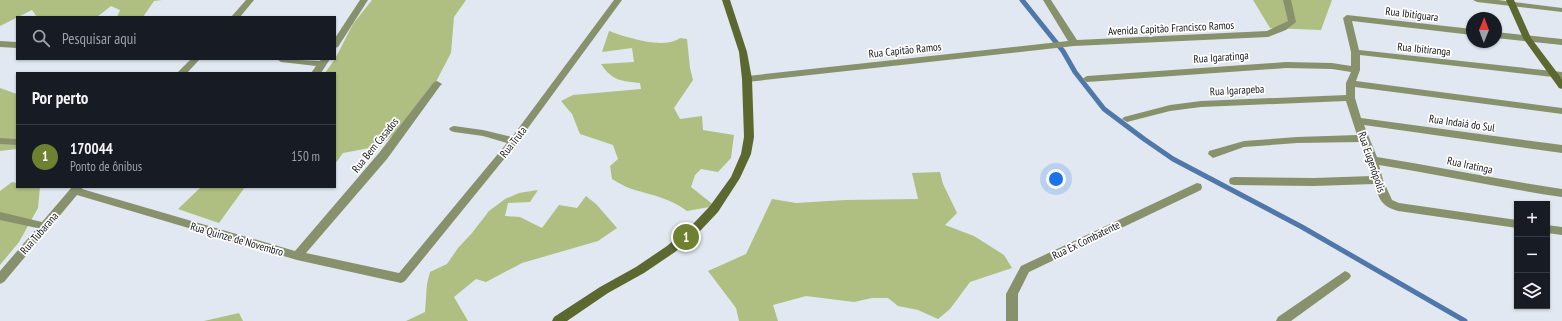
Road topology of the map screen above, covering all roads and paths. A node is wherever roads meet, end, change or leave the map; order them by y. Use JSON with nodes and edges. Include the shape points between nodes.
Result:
{"nodes":[{"id":1,"x":250,"y":0,"type":"edge"},
{"id":2,"x":364,"y":0,"type":"edge"},
{"id":3,"x":618,"y":0,"type":"edge"},
{"id":4,"x":726,"y":0,"type":"edge"},
{"id":5,"x":1047,"y":0,"type":"edge"},
{"id":6,"x":1287,"y":0,"type":"edge"},
{"id":7,"x":1477,"y":0,"type":"edge"},
{"id":8,"x":1511,"y":2,"type":"edge"},
{"id":9,"x":1562,"y":10,"type":"edge"},
{"id":10,"x":236,"y":16,"type":"edge"},
{"id":11,"x":1349,"y":17,"type":"joint"},
{"id":12,"x":1466,"y":31,"type":"edge"},
{"id":13,"x":1502,"y":35,"type":"edge"},
{"id":14,"x":1527,"y":38,"type":"junction"},
{"id":15,"x":1562,"y":42,"type":"edge"},
{"id":16,"x":336,"y":43,"type":"edge"},
{"id":17,"x":1074,"y":43,"type":"junction"},
{"id":18,"x":0,"y":44,"type":"edge"},
{"id":19,"x":16,"y":44,"type":"edge"},
{"id":20,"x":1065,"y":45,"type":"joint"},
{"id":21,"x":1355,"y":52,"type":"junction"},
{"id":22,"x":195,"y":60,"type":"edge"},
{"id":23,"x":302,"y":60,"type":"edge"},
{"id":24,"x":324,"y":61,"type":"edge"},
{"id":25,"x":1356,"y":70,"type":"junction"},
{"id":26,"x":183,"y":72,"type":"edge"},
{"id":27,"x":317,"y":72,"type":"edge"},
{"id":28,"x":1558,"y":75,"type":"edge"},
{"id":29,"x":747,"y":79,"type":"junction"},
{"id":30,"x":1087,"y":79,"type":"dead end"},
{"id":31,"x":1351,"y":83,"type":"junction"},
{"id":32,"x":437,"y":84,"type":"dead end"},
{"id":33,"x":1562,"y":86,"type":"edge"},
{"id":34,"x":1350,"y":98,"type":"junction"},
{"id":35,"x":1562,"y":111,"type":"edge"},
{"id":36,"x":1127,"y":119,"type":"dead end"},
{"id":37,"x":1359,"y":121,"type":"junction"},
{"id":38,"x":454,"y":129,"type":"dead end"},
{"id":39,"x":1363,"y":138,"type":"junction"},
{"id":40,"x":0,"y":141,"type":"edge"},
{"id":41,"x":514,"y":141,"type":"junction"},
{"id":42,"x":16,"y":142,"type":"edge"},
{"id":43,"x":1562,"y":149,"type":"edge"},
{"id":44,"x":1213,"y":154,"type":"dead end"},
{"id":45,"x":1372,"y":160,"type":"junction"},
{"id":46,"x":1378,"y":180,"type":"junction"},
{"id":47,"x":1234,"y":181,"type":"dead end"},
{"id":48,"x":1197,"y":187,"type":"dead end"},
{"id":49,"x":77,"y":189,"type":"edge"},
{"id":50,"x":1562,"y":193,"type":"edge"},
{"id":51,"x":0,"y":216,"type":"edge"},
{"id":52,"x":1514,"y":224,"type":"edge"},
{"id":53,"x":44,"y":226,"type":"junction"},
{"id":54,"x":1550,"y":229,"type":"edge"},
{"id":55,"x":1562,"y":231,"type":"edge"},
{"id":56,"x":297,"y":256,"type":"junction"},
{"id":57,"x":1345,"y":276,"type":"dead end"},
{"id":58,"x":0,"y":278,"type":"edge"},
{"id":59,"x":401,"y":278,"type":"joint"},
{"id":60,"x":558,"y":321,"type":"edge"},
{"id":61,"x":1012,"y":321,"type":"edge"},
{"id":62,"x":1282,"y":321,"type":"edge"}],
"edges":[{"from":1,"to":10,"type":"street"},
{"from":2,"to":16,"type":"street"},
{"from":3,"to":41,"type":"street","name":"Rua Truta"},
{"from":4,"to":29,"type":"main road","via":[[742,52]]},
{"from":5,"to":17,"type":"street"},
{"from":6,"to":17,"type":"street","name":"Avenida Capitão Francisco Ramos","via":[[1292,22],[1268,34]]},
{"from":7,"to":8,"type":"street"},
{"from":8,"to":9,"type":"street"},
{"from":8,"to":14,"type":"main road"},
{"from":11,"to":12,"type":"street","name":"Rua Ibitiguara"},
{"from":11,"to":21,"type":"street","name":"Rua Eugenópolis","via":[[1347,19]]},
{"from":13,"to":14,"type":"street"},
{"from":14,"to":15,"type":"street"},
{"from":14,"to":28,"type":"main road"},
{"from":17,"to":20,"type":"street","name":"Avenida Capitão Francisco Ramos"},
{"from":18,"to":19,"type":"street"},
{"from":20,"to":29,"type":"street","name":"Rua Capitão Ramos"},
{"from":21,"to":25,"type":"street","name":"Rua Eugenópolis"},
{"from":21,"to":28,"type":"street","name":"Rua Ibitiranga"},
{"from":22,"to":26,"type":"street"},
{"from":23,"to":24,"type":"street"},
{"from":24,"to":27,"type":"street"},
{"from":25,"to":30,"type":"street","name":"Rua Igaratinga","via":[[1332,66],[1286,65]]},
{"from":25,"to":31,"type":"street","name":"Rua Eugenópolis"},
{"from":28,"to":33,"type":"main road"},
{"from":29,"to":60,"type":"main road","via":[[749,137],[746,154],[735,178],[714,209],[671,249]]},
{"from":31,"to":34,"type":"street","name":"Rua Eugenópolis"},
{"from":31,"to":35,"type":"street"},
{"from":32,"to":56,"type":"street","name":"Rua Bem Casados","via":[[383,156]]},
{"from":34,"to":36,"type":"street","name":"Rua Igarapeba","via":[[1202,104],[1170,108]]},
{"from":34,"to":37,"type":"street","name":"Rua Eugenópolis"},
{"from":37,"to":39,"type":"street","name":"Rua Eugenópolis"},
{"from":37,"to":43,"type":"street","name":"Rua Indaiá do Sul"},
{"from":38,"to":41,"type":"street"},
{"from":39,"to":44,"type":"street","via":[[1244,144]]},
{"from":39,"to":45,"type":"street","name":"Rua Eugenópolis"},
{"from":40,"to":42,"type":"street"},
{"from":41,"to":59,"type":"street","name":"Rua Truta"},
{"from":45,"to":46,"type":"street","name":"Rua Eugenópolis"},
{"from":45,"to":50,"type":"street","name":"Rua Iratinga"},
{"from":46,"to":47,"type":"street"},
{"from":46,"to":52,"type":"street","name":"Rua Eugenópolis","via":[[1385,199],[1398,207]]},
{"from":48,"to":61,"type":"street","name":"Rua Ex Combatente","via":[[1025,270],[1012,294]]},
{"from":49,"to":53,"type":"street","name":"Rua Tubarana"},
{"from":49,"to":56,"type":"street","name":"Rua Quinze de Novembro"},
{"from":51,"to":53,"type":"street"},
{"from":53,"to":58,"type":"street","name":"Rua Tubarana"},
{"from":54,"to":55,"type":"street"},
{"from":56,"to":59,"type":"street","name":"Rua Quinze de Novembro"},
{"from":57,"to":62,"type":"street"}]}
